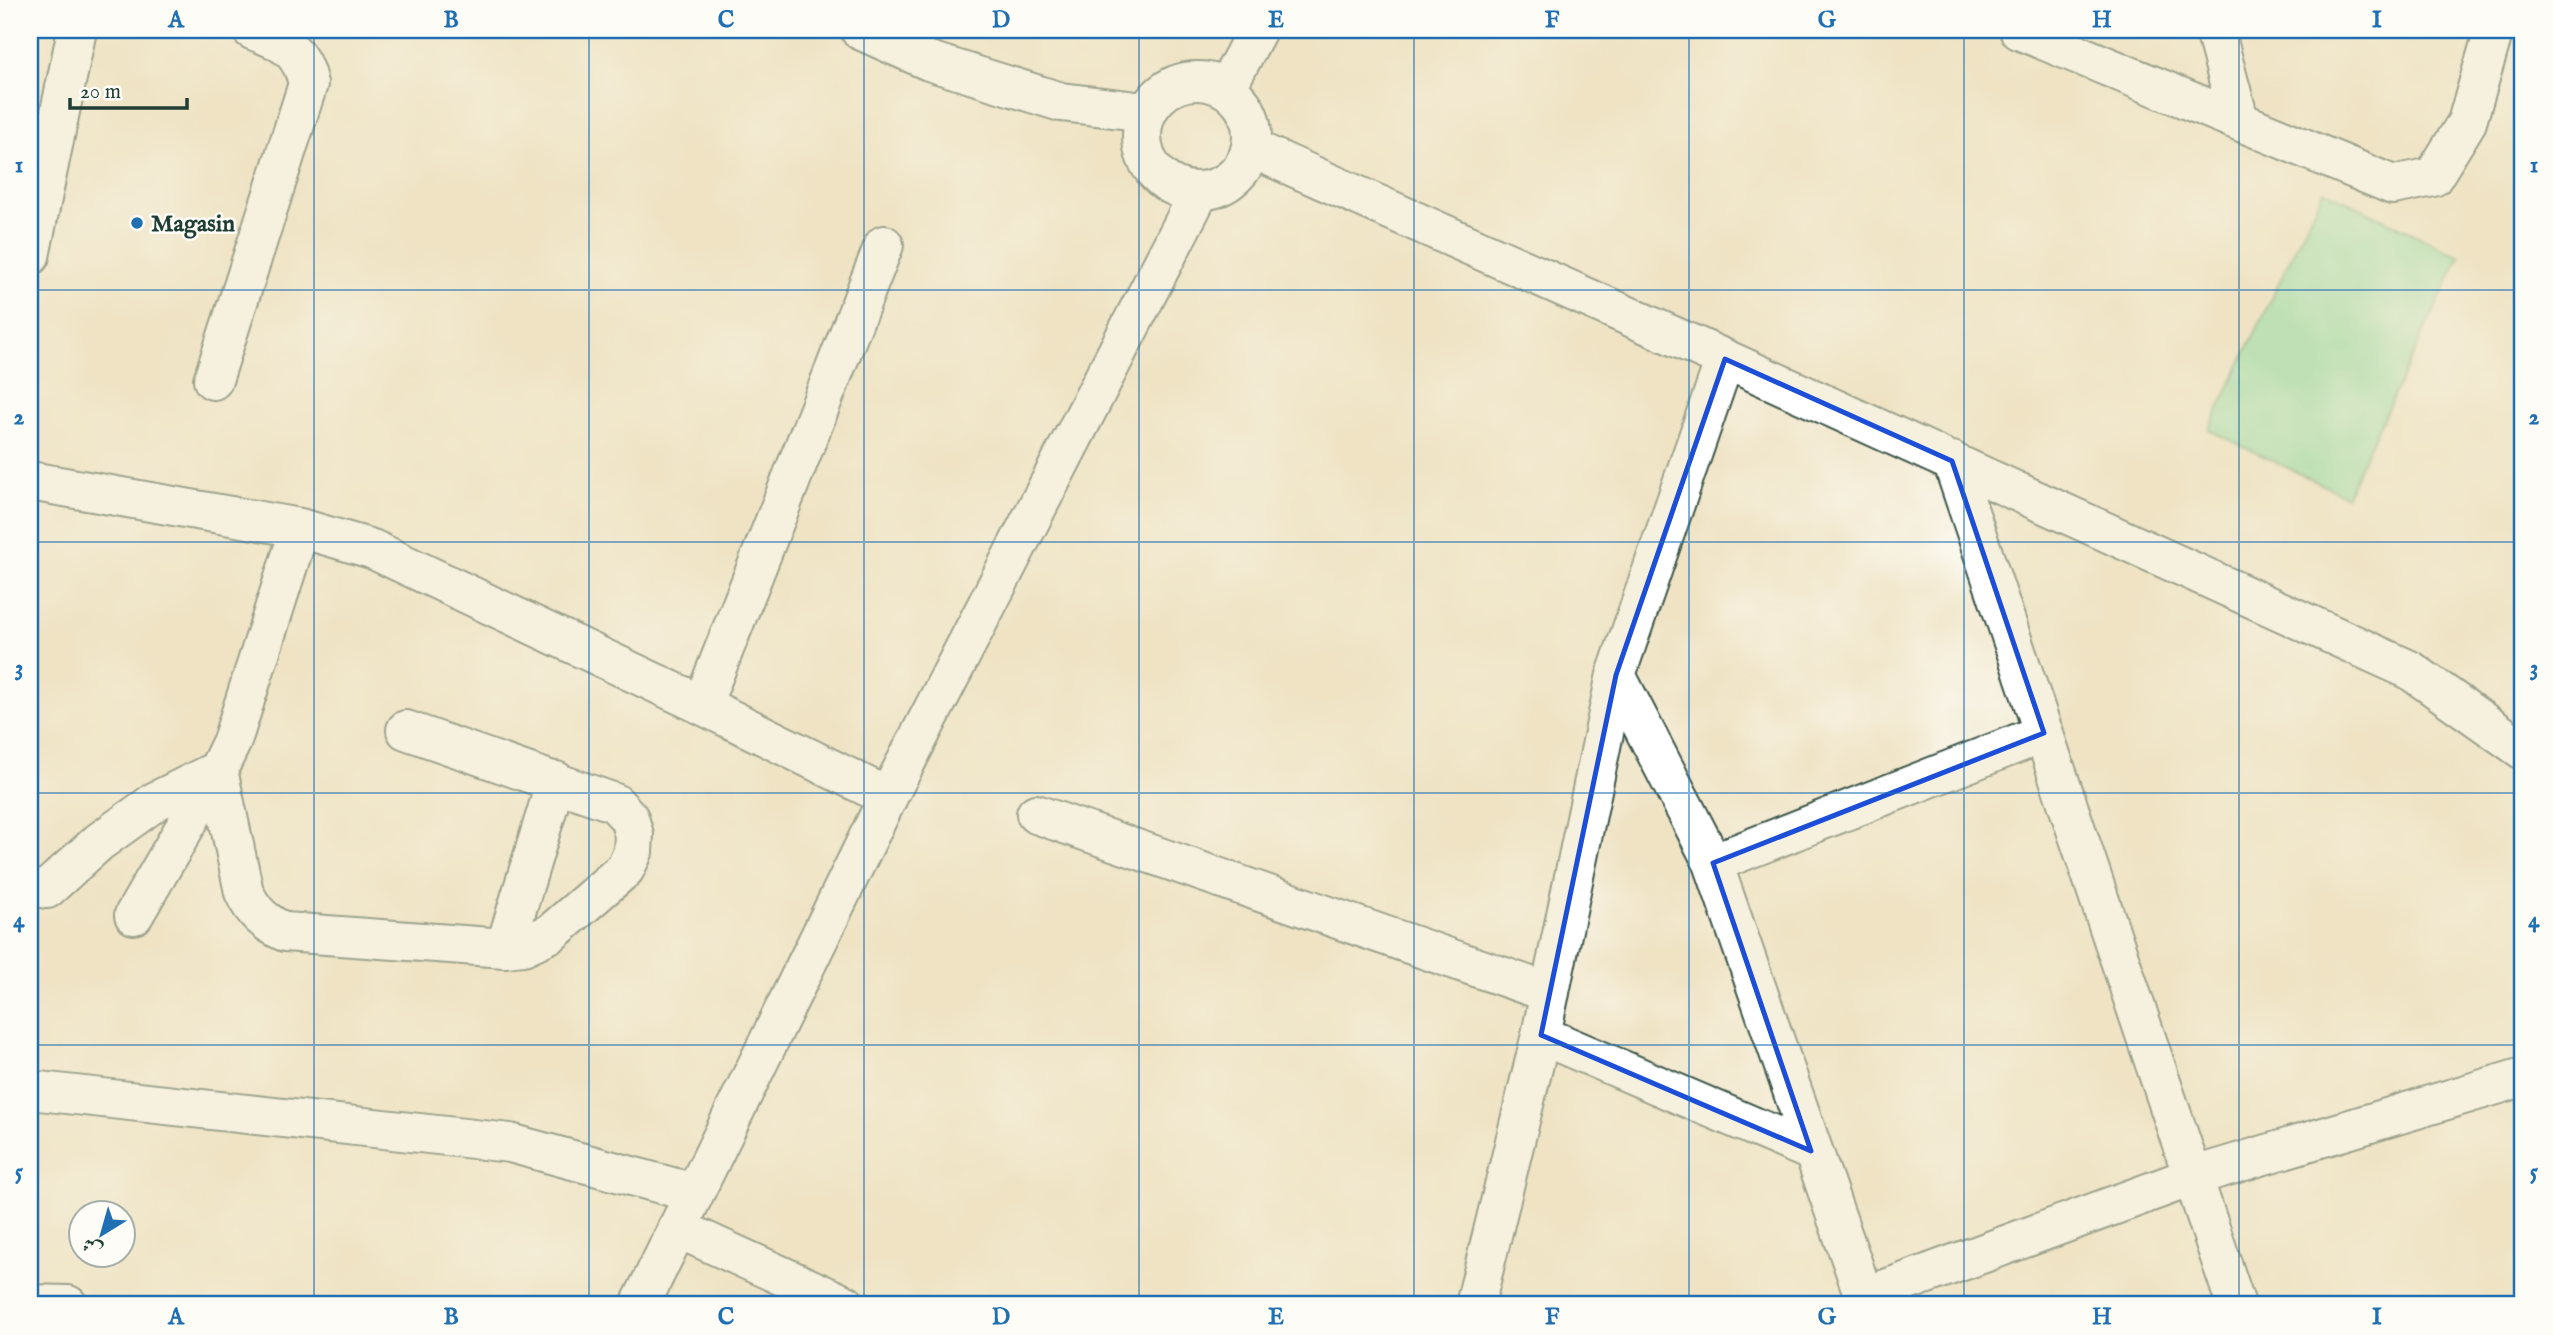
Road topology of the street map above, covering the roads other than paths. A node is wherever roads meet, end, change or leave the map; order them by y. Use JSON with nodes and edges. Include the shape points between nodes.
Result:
{"nodes":[{"id":1,"x":77,"y":30,"type":"edge"},
{"id":2,"x":252,"y":30,"type":"edge"},
{"id":3,"x":860,"y":30,"type":"edge"},
{"id":4,"x":1257,"y":30,"type":"edge"},
{"id":5,"x":2020,"y":30,"type":"edge"},
{"id":6,"x":2215,"y":30,"type":"edge"},
{"id":7,"x":2494,"y":30,"type":"edge"},
{"id":8,"x":1226,"y":89,"type":"junction"},
{"id":9,"x":1146,"y":112,"type":"junction"},
{"id":10,"x":2239,"y":120,"type":"junction"},
{"id":11,"x":1251,"y":148,"type":"junction"},
{"id":12,"x":1200,"y":191,"type":"junction"},
{"id":13,"x":884,"y":245,"type":"dead end"},
{"id":14,"x":30,"y":256,"type":"edge"},
{"id":15,"x":1725,"y":359,"type":"junction"},
{"id":16,"x":213,"y":380,"type":"dead end"},
{"id":17,"x":1952,"y":461,"type":"junction"},
{"id":18,"x":30,"y":481,"type":"edge"},
{"id":19,"x":300,"y":528,"type":"junction"},
{"id":20,"x":1616,"y":675,"type":"junction"},
{"id":21,"x":702,"y":705,"type":"junction"},
{"id":22,"x":406,"y":730,"type":"dead end"},
{"id":23,"x":2045,"y":733,"type":"junction"},
{"id":24,"x":2523,"y":750,"type":"edge"},
{"id":25,"x":218,"y":770,"type":"junction"},
{"id":26,"x":556,"y":781,"type":"junction"},
{"id":27,"x":888,"y":797,"type":"junction"},
{"id":28,"x":1036,"y":814,"type":"dead end"},
{"id":29,"x":1713,"y":863,"type":"junction"},
{"id":30,"x":47,"y":889,"type":"dead end"},
{"id":31,"x":134,"y":915,"type":"dead end"},
{"id":32,"x":505,"y":948,"type":"junction"},
{"id":33,"x":1550,"y":993,"type":"junction"},
{"id":34,"x":1541,"y":1035,"type":"junction"},
{"id":35,"x":2523,"y":1077,"type":"edge"},
{"id":36,"x":30,"y":1090,"type":"edge"},
{"id":37,"x":1811,"y":1151,"type":"junction"},
{"id":38,"x":2194,"y":1176,"type":"junction"},
{"id":39,"x":694,"y":1193,"type":"junction"},
{"id":40,"x":677,"y":1228,"type":"junction"},
{"id":41,"x":1865,"y":1301,"type":"edge"},
{"id":42,"x":30,"y":1304,"type":"edge"},
{"id":43,"x":68,"y":1305,"type":"edge"},
{"id":44,"x":640,"y":1305,"type":"edge"},
{"id":45,"x":846,"y":1305,"type":"edge"},
{"id":46,"x":1475,"y":1305,"type":"edge"},
{"id":47,"x":2236,"y":1305,"type":"edge"}],
"edges":[{"from":1,"to":14,"type":"street"},
{"from":2,"to":16,"type":"street","via":[[283,42],[295,53],[308,84]]},
{"from":3,"to":9,"type":"street","via":[[929,61],[1061,102]]},
{"from":4,"to":8,"type":"street"},
{"from":5,"to":10,"type":"street"},
{"from":6,"to":10,"type":"street"},
{"from":7,"to":10,"type":"street","via":[[2467,122],[2433,177],[2393,184]]},
{"from":8,"to":9,"type":"street","via":[[1209,81],[1172,85]]},
{"from":8,"to":11,"type":"street","via":[[1248,114]]},
{"from":9,"to":12,"type":"street","via":[[1141,131],[1151,167],[1164,181]]},
{"from":11,"to":12,"type":"street","via":[[1233,179]]},
{"from":11,"to":15,"type":"street"},
{"from":12,"to":27,"type":"street"},
{"from":13,"to":21,"type":"street"},
{"from":15,"to":17,"type":"street"},
{"from":15,"to":20,"type":"street"},
{"from":17,"to":23,"type":"street"},
{"from":17,"to":24,"type":"street","via":[[2410,670]]},
{"from":18,"to":19,"type":"street"},
{"from":19,"to":21,"type":"street","via":[[372,548]]},
{"from":19,"to":25,"type":"street","via":[[232,741]]},
{"from":20,"to":29,"type":"street"},
{"from":20,"to":33,"type":"street"},
{"from":21,"to":27,"type":"street"},
{"from":22,"to":26,"type":"street"},
{"from":23,"to":29,"type":"street"},
{"from":23,"to":38,"type":"street"},
{"from":25,"to":30,"type":"street","via":[[156,801],[99,842]]},
{"from":25,"to":31,"type":"street"},
{"from":25,"to":32,"type":"street","via":[[244,892],[250,906],[271,926],[285,932]]},
{"from":26,"to":32,"type":"street"},
{"from":26,"to":32,"type":"street","via":[[615,803],[629,818],[633,852],[625,869],[551,933],[523,946]]},
{"from":27,"to":39,"type":"street"},
{"from":28,"to":33,"type":"street"},
{"from":29,"to":37,"type":"street"},
{"from":33,"to":34,"type":"street"},
{"from":34,"to":37,"type":"street"},
{"from":34,"to":46,"type":"street"},
{"from":35,"to":38,"type":"street"},
{"from":36,"to":39,"type":"street","via":[[510,1143]]},
{"from":37,"to":41,"type":"street"},
{"from":38,"to":41,"type":"street"},
{"from":38,"to":47,"type":"street"},
{"from":39,"to":40,"type":"street"},
{"from":40,"to":44,"type":"street"},
{"from":40,"to":45,"type":"street"},
{"from":42,"to":43,"type":"street"}]}
